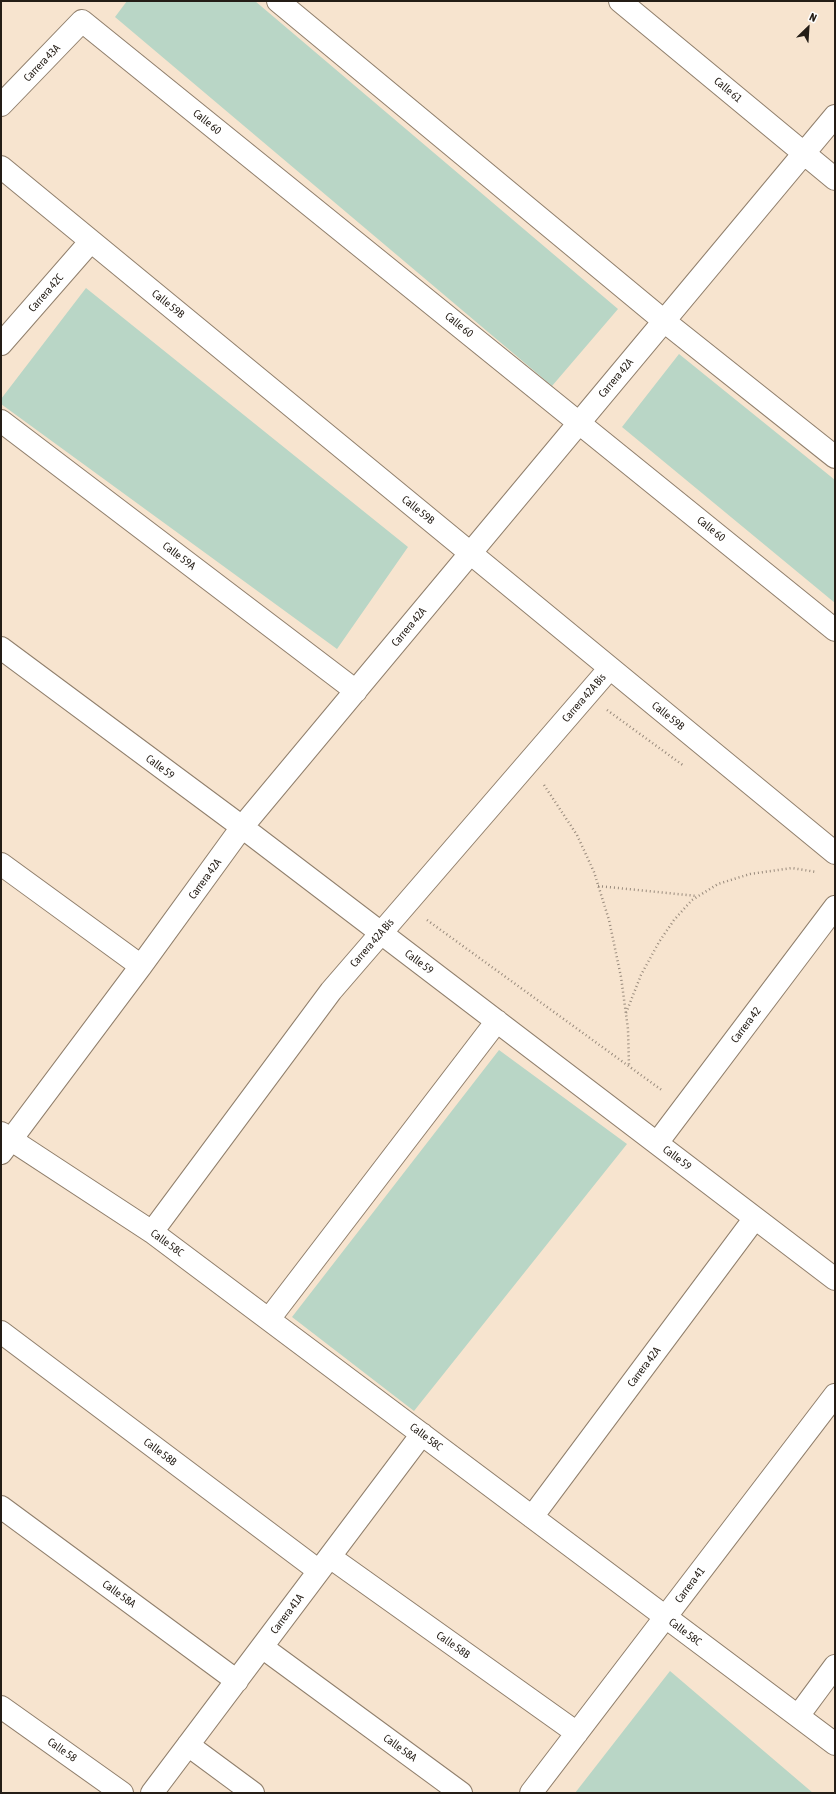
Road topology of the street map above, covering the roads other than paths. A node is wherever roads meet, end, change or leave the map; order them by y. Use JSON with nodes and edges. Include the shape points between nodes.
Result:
{"nodes":[{"id":1,"x":278,"y":1,"type":"edge"},
{"id":2,"x":620,"y":1,"type":"edge"},
{"id":3,"x":82,"y":21,"type":"joint"},
{"id":4,"x":1,"y":105,"type":"edge"},
{"id":5,"x":835,"y":116,"type":"edge"},
{"id":6,"x":804,"y":153,"type":"junction"},
{"id":7,"x":1,"y":167,"type":"edge"},
{"id":8,"x":835,"y":178,"type":"edge"},
{"id":9,"x":91,"y":241,"type":"junction"},
{"id":10,"x":664,"y":321,"type":"junction"},
{"id":11,"x":1,"y":344,"type":"edge"},
{"id":12,"x":1,"y":421,"type":"edge"},
{"id":13,"x":579,"y":423,"type":"junction"},
{"id":14,"x":835,"y":457,"type":"edge"},
{"id":15,"x":471,"y":553,"type":"junction"},
{"id":16,"x":835,"y":630,"type":"edge"},
{"id":17,"x":1,"y":648,"type":"edge"},
{"id":18,"x":610,"y":668,"type":"junction"},
{"id":19,"x":356,"y":691,"type":"junction"},
{"id":20,"x":242,"y":827,"type":"junction"},
{"id":21,"x":835,"y":853,"type":"edge"},
{"id":22,"x":1,"y":864,"type":"edge"},
{"id":23,"x":835,"y":907,"type":"edge"},
{"id":24,"x":381,"y":933,"type":"junction"},
{"id":25,"x":141,"y":966,"type":"junction"},
{"id":26,"x":497,"y":1021,"type":"junction"},
{"id":27,"x":4,"y":1142,"type":"edge"},
{"id":28,"x":657,"y":1143,"type":"junction"},
{"id":29,"x":756,"y":1218,"type":"junction"},
{"id":30,"x":152,"y":1232,"type":"junction"},
{"id":31,"x":835,"y":1279,"type":"edge"},
{"id":32,"x":269,"y":1320,"type":"junction"},
{"id":33,"x":1,"y":1332,"type":"edge"},
{"id":34,"x":835,"y":1395,"type":"edge"},
{"id":35,"x":422,"y":1434,"type":"junction"},
{"id":36,"x":1,"y":1507,"type":"edge"},
{"id":37,"x":532,"y":1517,"type":"junction"},
{"id":38,"x":324,"y":1564,"type":"junction"},
{"id":39,"x":666,"y":1617,"type":"junction"},
{"id":40,"x":262,"y":1647,"type":"junction"},
{"id":41,"x":835,"y":1666,"type":"edge"},
{"id":42,"x":236,"y":1681,"type":"junction"},
{"id":43,"x":1,"y":1707,"type":"edge"},
{"id":44,"x":798,"y":1716,"type":"junction"},
{"id":45,"x":577,"y":1732,"type":"junction"},
{"id":46,"x":835,"y":1744,"type":"edge"},
{"id":47,"x":188,"y":1745,"type":"junction"},
{"id":48,"x":122,"y":1793,"type":"edge"},
{"id":49,"x":152,"y":1793,"type":"edge"},
{"id":50,"x":253,"y":1793,"type":"edge"},
{"id":51,"x":461,"y":1793,"type":"edge"},
{"id":52,"x":531,"y":1793,"type":"edge"}],
"edges":[{"from":1,"to":10,"type":"street"},
{"from":2,"to":6,"type":"street","name":"Calle 61"},
{"from":3,"to":4,"type":"street","name":"Carrera 43A"},
{"from":3,"to":13,"type":"street","name":"Calle 60"},
{"from":5,"to":6,"type":"street","name":"Carrera 42A"},
{"from":6,"to":8,"type":"street","name":"Calle 61"},
{"from":6,"to":10,"type":"street","name":"Carrera 42A"},
{"from":7,"to":9,"type":"street","name":"Calle 59B"},
{"from":9,"to":11,"type":"street","name":"Carrera 42C"},
{"from":9,"to":15,"type":"street","name":"Calle 59B"},
{"from":10,"to":13,"type":"street","name":"Carrera 42A"},
{"from":10,"to":14,"type":"street"},
{"from":12,"to":19,"type":"street","name":"Calle 59A"},
{"from":13,"to":15,"type":"street","name":"Carrera 42A"},
{"from":13,"to":16,"type":"street","name":"Calle 60"},
{"from":15,"to":18,"type":"street","name":"Calle 59B"},
{"from":15,"to":19,"type":"street","name":"Carrera 42A"},
{"from":17,"to":20,"type":"street","name":"Calle 59"},
{"from":18,"to":21,"type":"street","name":"Calle 59B"},
{"from":18,"to":24,"type":"street","name":"Carrera 42A Bis"},
{"from":19,"to":20,"type":"street","name":"Carrera 42A"},
{"from":20,"to":24,"type":"street","name":"Calle 59"},
{"from":20,"to":25,"type":"street","name":"Carrera 42A"},
{"from":22,"to":25,"type":"street"},
{"from":23,"to":28,"type":"street","name":"Carrera 42"},
{"from":24,"to":26,"type":"street","name":"Calle 59"},
{"from":24,"to":30,"type":"street","name":"Carrera 42A Bis","via":[[331,991]]},
{"from":25,"to":27,"type":"street","name":"Carrera 42A"},
{"from":26,"to":28,"type":"street","name":"Calle 59"},
{"from":26,"to":32,"type":"street"},
{"from":27,"to":30,"type":"street","name":"Calle 58C"},
{"from":28,"to":29,"type":"street","name":"Calle 59"},
{"from":29,"to":31,"type":"street","name":"Calle 59"},
{"from":29,"to":37,"type":"street","name":"Carrera 42A"},
{"from":30,"to":32,"type":"street","name":"Calle 58C"},
{"from":32,"to":35,"type":"street","name":"Calle 58C"},
{"from":33,"to":38,"type":"street","name":"Calle 58B"},
{"from":34,"to":39,"type":"street","name":"Carrera 41"},
{"from":35,"to":37,"type":"street","name":"Calle 58C"},
{"from":35,"to":38,"type":"street","name":"Carrera 41A"},
{"from":36,"to":42,"type":"street","name":"Calle 58A"},
{"from":37,"to":39,"type":"street","name":"Calle 58C"},
{"from":38,"to":40,"type":"street","name":"Carrera 41A"},
{"from":38,"to":45,"type":"street","name":"Calle 58B"},
{"from":39,"to":44,"type":"street","name":"Calle 58C"},
{"from":39,"to":45,"type":"street","name":"Carrera 41"},
{"from":40,"to":42,"type":"street","name":"Carrera 41A"},
{"from":40,"to":51,"type":"street","name":"Calle 58A"},
{"from":41,"to":44,"type":"street"},
{"from":42,"to":47,"type":"street","name":"Carrera 41A"},
{"from":43,"to":48,"type":"street","name":"Calle 58"},
{"from":44,"to":46,"type":"street","name":"Calle 58C"},
{"from":45,"to":52,"type":"street","name":"Carrera 41"},
{"from":47,"to":49,"type":"street","name":"Carrera 41A"},
{"from":47,"to":50,"type":"street"}]}
